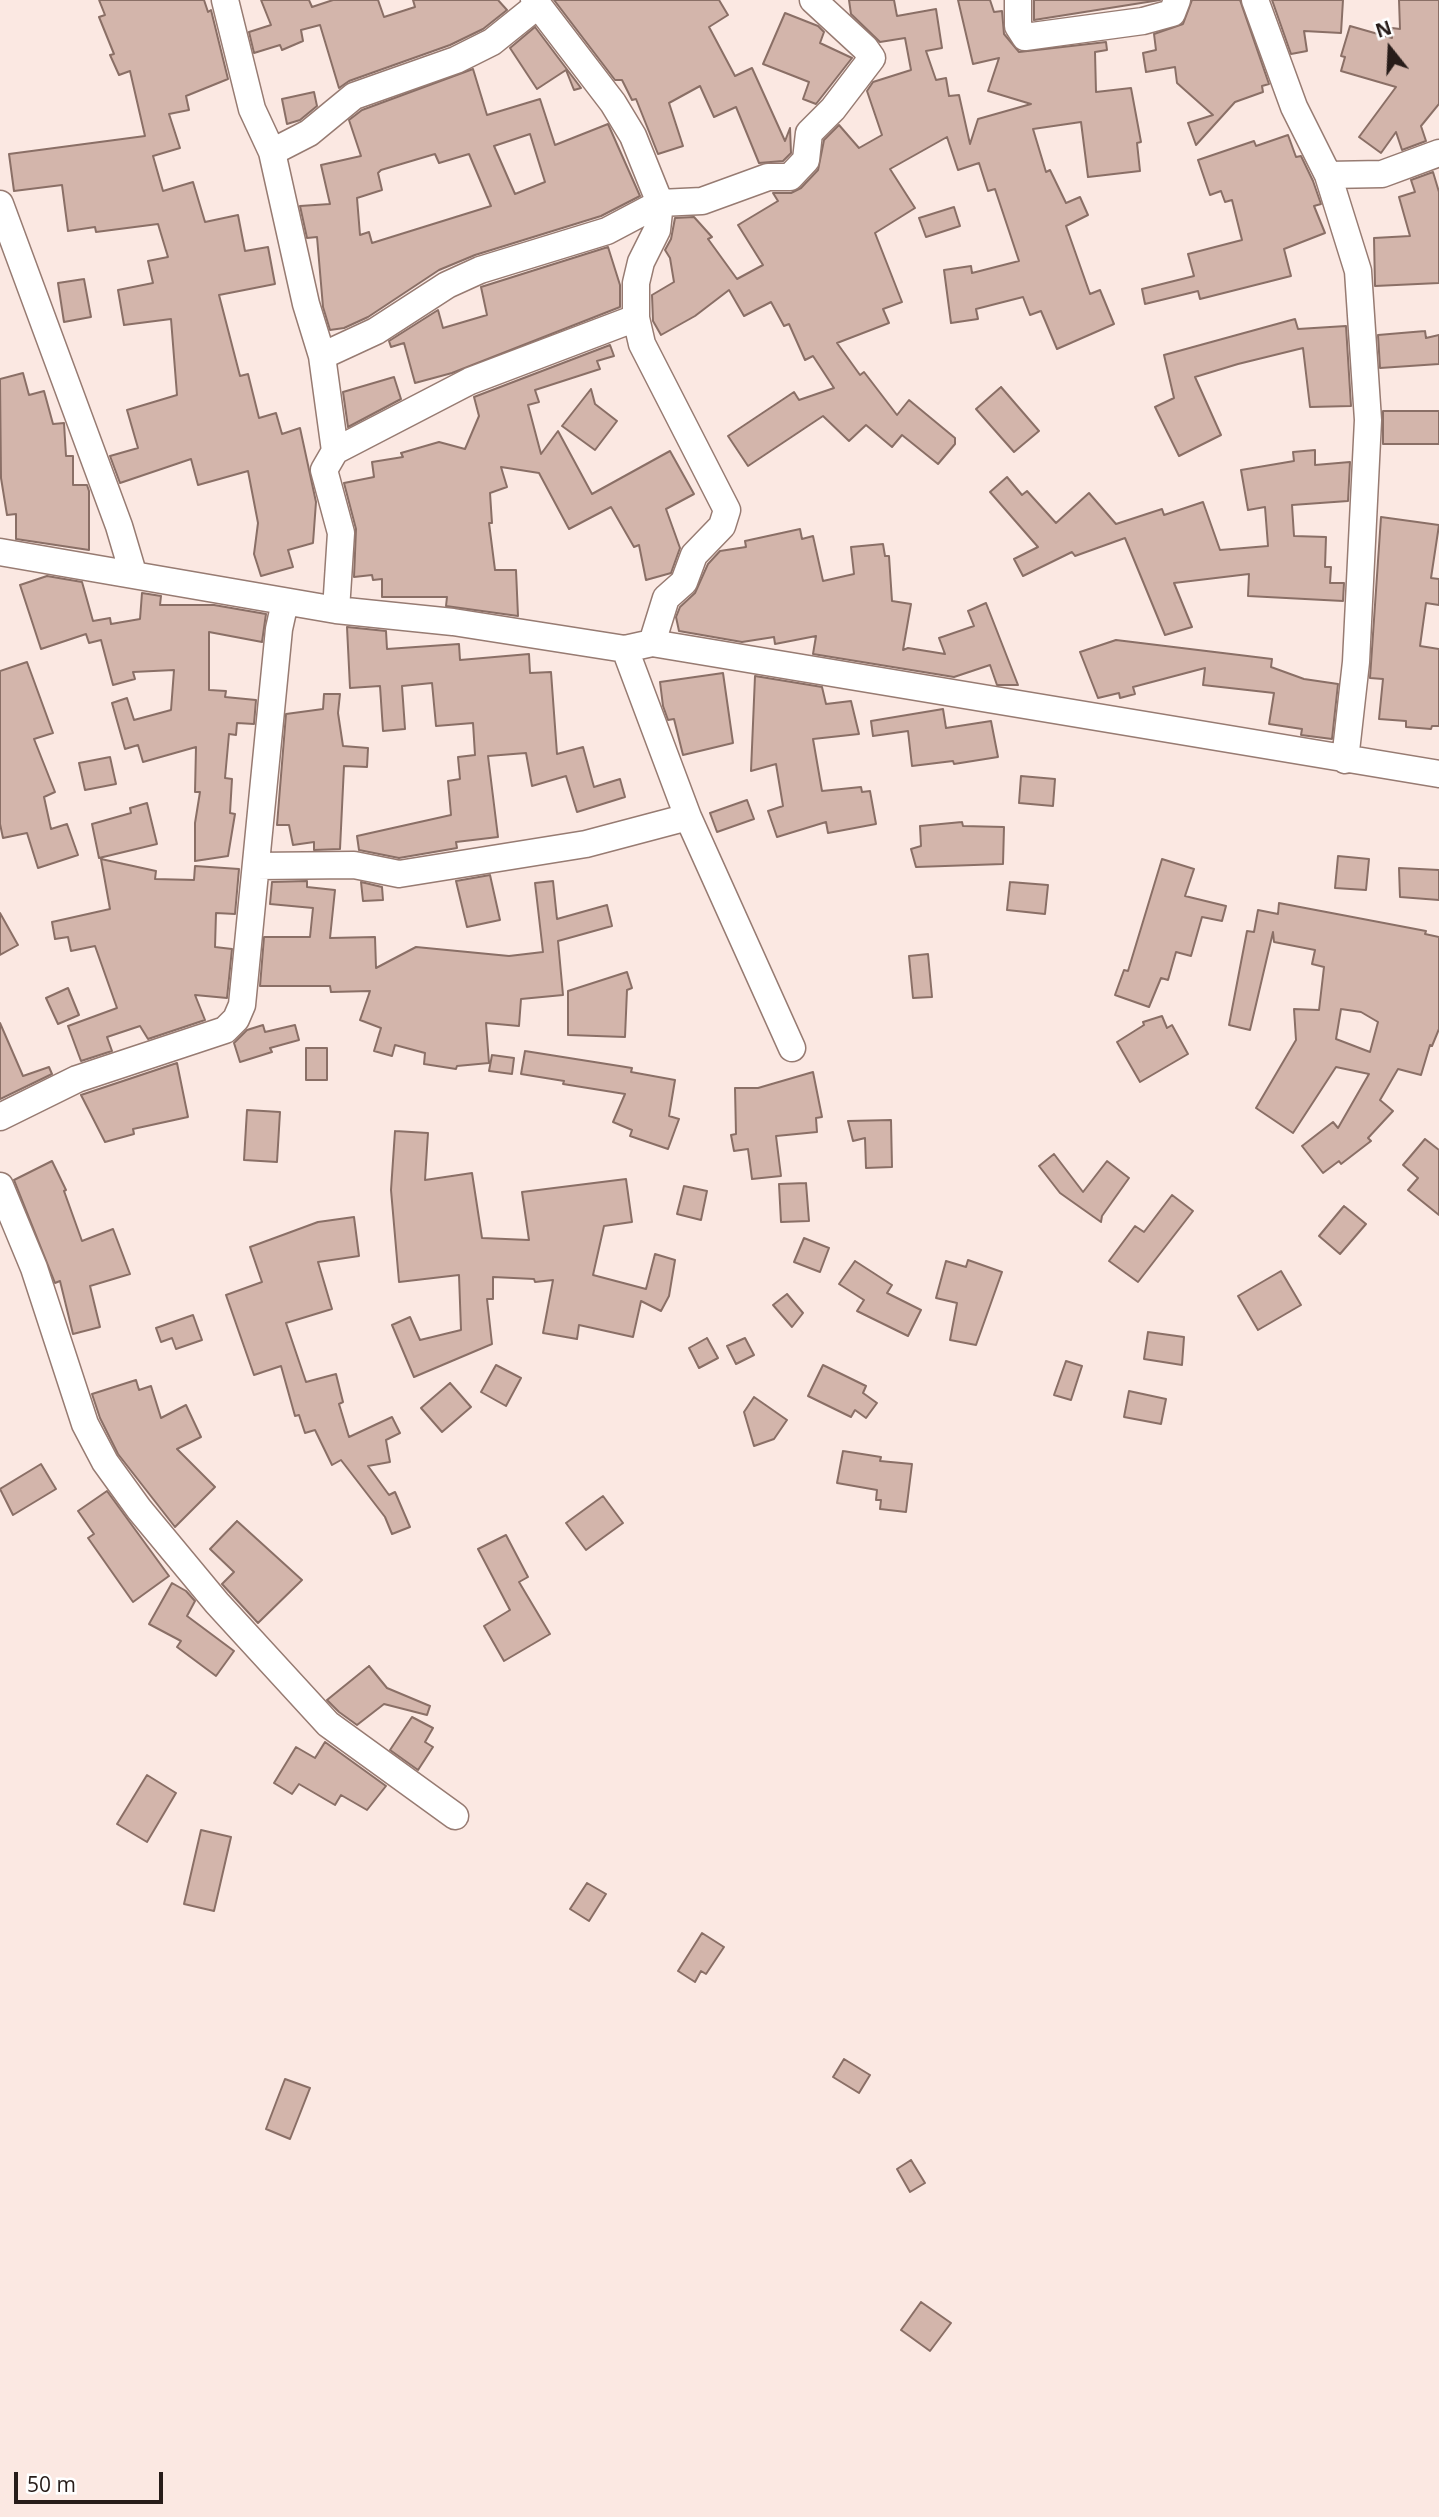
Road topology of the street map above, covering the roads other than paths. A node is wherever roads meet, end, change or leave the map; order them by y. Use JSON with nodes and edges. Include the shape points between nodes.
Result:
{"nodes":[{"id":1,"x":225,"y":0,"type":"edge"},
{"id":2,"x":813,"y":0,"type":"edge"},
{"id":3,"x":1018,"y":0,"type":"edge"},
{"id":4,"x":1177,"y":0,"type":"edge"},
{"id":5,"x":1255,"y":0,"type":"edge"},
{"id":6,"x":536,"y":2,"type":"edge"},
{"id":7,"x":272,"y":152,"type":"junction"},
{"id":8,"x":1439,"y":153,"type":"edge"},
{"id":9,"x":1328,"y":175,"type":"junction"},
{"id":10,"x":660,"y":203,"type":"junction"},
{"id":11,"x":0,"y":204,"type":"edge"},
{"id":12,"x":636,"y":318,"type":"junction"},
{"id":13,"x":322,"y":356,"type":"junction"},
{"id":14,"x":335,"y":451,"type":"junction"},
{"id":15,"x":0,"y":552,"type":"edge"},
{"id":16,"x":133,"y":573,"type":"junction"},
{"id":17,"x":285,"y":601,"type":"junction"},
{"id":18,"x":336,"y":610,"type":"junction"},
{"id":19,"x":652,"y":643,"type":"junction"},
{"id":20,"x":625,"y":649,"type":"junction"},
{"id":21,"x":1345,"y":760,"type":"junction"},
{"id":22,"x":1439,"y":774,"type":"edge"},
{"id":23,"x":688,"y":817,"type":"junction"},
{"id":24,"x":256,"y":866,"type":"junction"},
{"id":25,"x":792,"y":1048,"type":"dead end"},
{"id":26,"x":0,"y":1117,"type":"edge"},
{"id":27,"x":0,"y":1186,"type":"edge"},
{"id":28,"x":455,"y":1816,"type":"dead end"}],
"edges":[{"from":1,"to":7,"type":"street","via":[[252,109]]},
{"from":2,"to":10,"type":"street","via":[[872,58],[808,133],[806,160],[790,177],[768,177],[702,201]]},
{"from":3,"to":4,"type":"street","via":[[1018,26],[1025,37],[1156,18],[1172,13]]},
{"from":5,"to":9,"type":"street","via":[[1294,107]]},
{"from":6,"to":7,"type":"street","via":[[492,42],[456,60],[354,96],[309,133]]},
{"from":6,"to":10,"type":"street","via":[[613,103],[633,136]]},
{"from":7,"to":13,"type":"street"},
{"from":8,"to":9,"type":"street","via":[[1382,174]]},
{"from":9,"to":21,"type":"street","via":[[1358,271],[1368,420],[1356,662]]},
{"from":10,"to":12,"type":"street","via":[[657,230],[636,283]]},
{"from":10,"to":13,"type":"street","via":[[607,231],[458,280],[376,331]]},
{"from":11,"to":16,"type":"street"},
{"from":12,"to":14,"type":"street","via":[[470,381]]},
{"from":12,"to":19,"type":"street","via":[[642,344],[727,510],[722,526],[694,555],[684,582],[666,598]]},
{"from":13,"to":14,"type":"street"},
{"from":14,"to":18,"type":"street","via":[[324,470],[341,533]]},
{"from":15,"to":16,"type":"street"},
{"from":16,"to":17,"type":"street"},
{"from":17,"to":18,"type":"street"},
{"from":17,"to":24,"type":"street"},
{"from":18,"to":20,"type":"street","via":[[453,622]]},
{"from":19,"to":20,"type":"street"},
{"from":19,"to":21,"type":"street"},
{"from":20,"to":23,"type":"street"},
{"from":21,"to":22,"type":"street"},
{"from":23,"to":24,"type":"street","via":[[586,844],[399,874],[354,866]]},
{"from":23,"to":25,"type":"street"},
{"from":24,"to":26,"type":"street","via":[[242,1005],[225,1030],[77,1079]]},
{"from":27,"to":28,"type":"street","via":[[34,1268],[85,1424],[138,1509],[328,1724]]}]}
